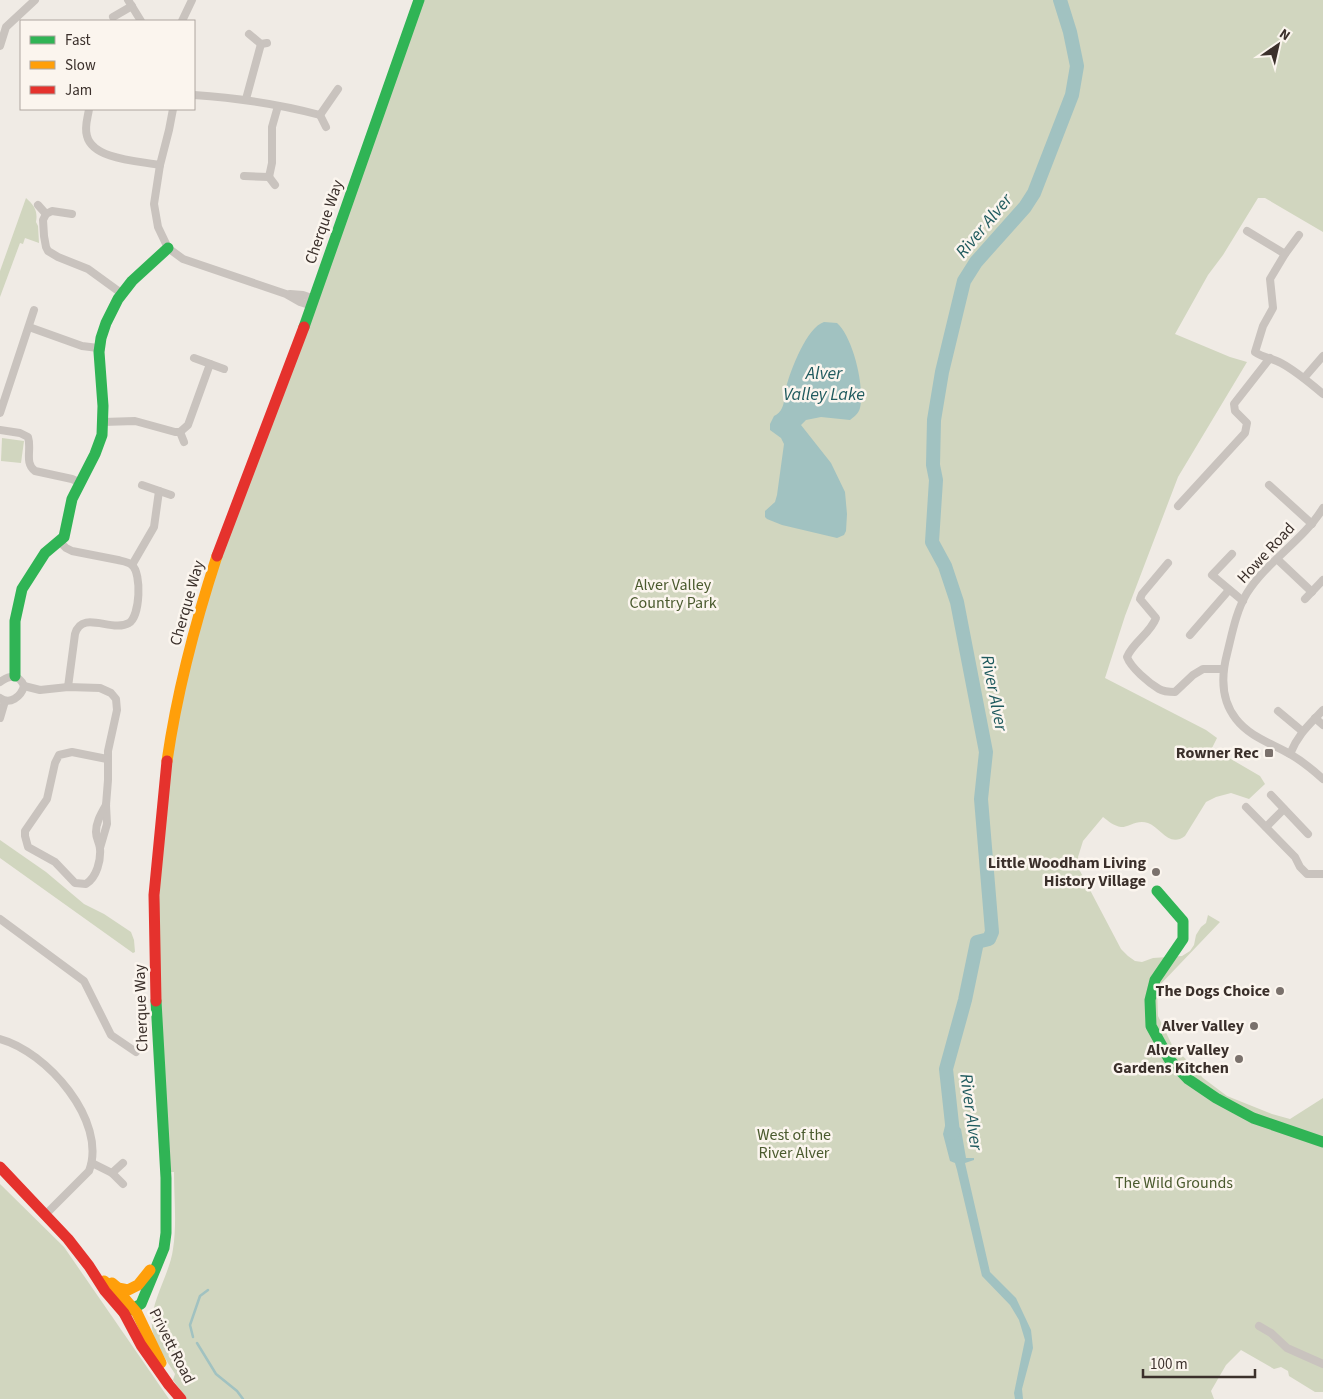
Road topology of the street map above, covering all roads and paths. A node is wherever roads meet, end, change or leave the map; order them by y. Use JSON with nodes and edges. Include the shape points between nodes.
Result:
{"nodes":[{"id":1,"x":35,"y":0,"type":"edge"},
{"id":2,"x":192,"y":0,"type":"edge"},
{"id":3,"x":419,"y":0,"type":"edge"},
{"id":4,"x":130,"y":3,"type":"edge"},
{"id":5,"x":113,"y":17,"type":"dead end"},
{"id":6,"x":140,"y":20,"type":"edge"},
{"id":7,"x":182,"y":20,"type":"edge"},
{"id":8,"x":249,"y":34,"type":"dead end"},
{"id":9,"x":0,"y":44,"type":"edge"},
{"id":10,"x":338,"y":89,"type":"dead end"},
{"id":11,"x":195,"y":95,"type":"edge"},
{"id":12,"x":246,"y":99,"type":"junction"},
{"id":13,"x":278,"y":106,"type":"junction"},
{"id":14,"x":89,"y":110,"type":"edge"},
{"id":15,"x":173,"y":110,"type":"edge"},
{"id":16,"x":320,"y":115,"type":"junction"},
{"id":17,"x":326,"y":127,"type":"dead end"},
{"id":18,"x":160,"y":165,"type":"junction"},
{"id":19,"x":244,"y":176,"type":"dead end"},
{"id":20,"x":269,"y":177,"type":"junction"},
{"id":21,"x":275,"y":185,"type":"dead end"},
{"id":22,"x":38,"y":205,"type":"dead end"},
{"id":23,"x":46,"y":214,"type":"junction"},
{"id":24,"x":72,"y":214,"type":"dead end"},
{"id":25,"x":1247,"y":231,"type":"dead end"},
{"id":26,"x":1300,"y":235,"type":"dead end"},
{"id":27,"x":168,"y":248,"type":"junction"},
{"id":28,"x":1285,"y":254,"type":"junction"},
{"id":29,"x":121,"y":293,"type":"junction"},
{"id":30,"x":314,"y":303,"type":"junction"},
{"id":31,"x":34,"y":310,"type":"dead end"},
{"id":32,"x":29,"y":327,"type":"junction"},
{"id":33,"x":98,"y":348,"type":"junction"},
{"id":34,"x":1323,"y":356,"type":"edge"},
{"id":35,"x":194,"y":358,"type":"dead end"},
{"id":36,"x":1270,"y":358,"type":"junction"},
{"id":37,"x":210,"y":364,"type":"junction"},
{"id":38,"x":224,"y":369,"type":"dead end"},
{"id":39,"x":1304,"y":378,"type":"junction"},
{"id":40,"x":1323,"y":394,"type":"edge"},
{"id":41,"x":0,"y":413,"type":"edge"},
{"id":42,"x":103,"y":422,"type":"junction"},
{"id":43,"x":0,"y":430,"type":"edge"},
{"id":44,"x":180,"y":432,"type":"junction"},
{"id":45,"x":184,"y":442,"type":"dead end"},
{"id":46,"x":81,"y":483,"type":"junction"},
{"id":47,"x":142,"y":485,"type":"dead end"},
{"id":48,"x":1269,"y":485,"type":"dead end"},
{"id":49,"x":159,"y":491,"type":"junction"},
{"id":50,"x":171,"y":495,"type":"dead end"},
{"id":51,"x":1178,"y":506,"type":"dead end"},
{"id":52,"x":1323,"y":508,"type":"edge"},
{"id":53,"x":1312,"y":524,"type":"junction"},
{"id":54,"x":60,"y":542,"type":"junction"},
{"id":55,"x":1232,"y":554,"type":"dead end"},
{"id":56,"x":1277,"y":559,"type":"junction"},
{"id":57,"x":1168,"y":563,"type":"dead end"},
{"id":58,"x":132,"y":565,"type":"junction"},
{"id":59,"x":1323,"y":580,"type":"edge"},
{"id":60,"x":1229,"y":590,"type":"junction"},
{"id":61,"x":1312,"y":592,"type":"junction"},
{"id":62,"x":1305,"y":599,"type":"dead end"},
{"id":63,"x":1243,"y":601,"type":"junction"},
{"id":64,"x":1190,"y":635,"type":"dead end"},
{"id":65,"x":1223,"y":670,"type":"junction"},
{"id":66,"x":15,"y":676,"type":"junction"},
{"id":67,"x":0,"y":682,"type":"edge"},
{"id":68,"x":24,"y":686,"type":"junction"},
{"id":69,"x":68,"y":687,"type":"junction"},
{"id":70,"x":2,"y":700,"type":"edge"},
{"id":71,"x":1323,"y":710,"type":"edge"},
{"id":72,"x":1278,"y":711,"type":"dead end"},
{"id":73,"x":0,"y":718,"type":"edge"},
{"id":74,"x":1315,"y":718,"type":"junction"},
{"id":75,"x":1323,"y":725,"type":"edge"},
{"id":76,"x":1302,"y":732,"type":"junction"},
{"id":77,"x":1290,"y":754,"type":"junction"},
{"id":78,"x":108,"y":760,"type":"junction"},
{"id":79,"x":1323,"y":779,"type":"edge"},
{"id":80,"x":1271,"y":795,"type":"dead end"},
{"id":81,"x":1246,"y":807,"type":"dead end"},
{"id":82,"x":1284,"y":809,"type":"junction"},
{"id":83,"x":1266,"y":827,"type":"junction"},
{"id":84,"x":1308,"y":834,"type":"dead end"},
{"id":85,"x":1323,"y":874,"type":"edge"},
{"id":86,"x":1157,"y":891,"type":"dead end"},
{"id":87,"x":0,"y":919,"type":"edge"},
{"id":88,"x":0,"y":1039,"type":"edge"},
{"id":89,"x":136,"y":1052,"type":"dead end"},
{"id":90,"x":1323,"y":1142,"type":"edge"},
{"id":91,"x":123,"y":1162,"type":"dead end"},
{"id":92,"x":92,"y":1163,"type":"junction"},
{"id":93,"x":0,"y":1167,"type":"edge"},
{"id":94,"x":112,"y":1173,"type":"junction"},
{"id":95,"x":123,"y":1184,"type":"dead end"},
{"id":96,"x":45,"y":1215,"type":"junction"},
{"id":97,"x":68,"y":1239,"type":"junction"},
{"id":98,"x":164,"y":1248,"type":"junction"},
{"id":99,"x":159,"y":1259,"type":"junction"},
{"id":100,"x":142,"y":1281,"type":"junction"},
{"id":101,"x":129,"y":1310,"type":"junction"},
{"id":102,"x":144,"y":1325,"type":"junction"},
{"id":103,"x":1259,"y":1326,"type":"dead end"},
{"id":104,"x":1323,"y":1364,"type":"edge"},
{"id":105,"x":181,"y":1399,"type":"edge"}],
"edges":[{"from":1,"to":9,"type":"street","via":[[6,27]]},
{"from":2,"to":7,"type":"street"},
{"from":3,"to":30,"type":"street","name":"Cherque Way"},
{"from":4,"to":5,"type":"street"},
{"from":4,"to":6,"type":"street"},
{"from":8,"to":12,"type":"street","via":[[264,44]]},
{"from":10,"to":16,"type":"street"},
{"from":11,"to":12,"type":"street"},
{"from":12,"to":13,"type":"street"},
{"from":13,"to":16,"type":"street"},
{"from":13,"to":20,"type":"street","via":[[272,127]]},
{"from":14,"to":18,"type":"street","via":[[87,136],[99,151]]},
{"from":15,"to":18,"type":"street"},
{"from":16,"to":17,"type":"street"},
{"from":18,"to":27,"type":"street","via":[[155,214]]},
{"from":19,"to":20,"type":"street"},
{"from":20,"to":21,"type":"street"},
{"from":22,"to":23,"type":"street"},
{"from":23,"to":24,"type":"street","via":[[52,211]]},
{"from":23,"to":29,"type":"street","via":[[44,236],[48,251],[88,269]]},
{"from":25,"to":28,"type":"street"},
{"from":26,"to":28,"type":"street"},
{"from":27,"to":29,"type":"street","via":[[140,271]]},
{"from":27,"to":30,"type":"street","via":[[184,259],[286,294],[300,302]]},
{"from":28,"to":36,"type":"street","via":[[1270,279],[1273,308],[1263,326],[1256,352]]},
{"from":29,"to":33,"type":"street"},
{"from":30,"to":98,"type":"street","name":"Cherque Way","via":[[211,575],[173,721],[154,895],[155,988],[166,1178]]},
{"from":31,"to":32,"type":"street"},
{"from":32,"to":33,"type":"street","via":[[82,346]]},
{"from":32,"to":41,"type":"street"},
{"from":33,"to":42,"type":"street"},
{"from":34,"to":39,"type":"street"},
{"from":35,"to":37,"type":"street"},
{"from":36,"to":39,"type":"street"},
{"from":36,"to":51,"type":"street","via":[[1234,404],[1235,411],[1246,423],[1245,433]]},
{"from":37,"to":38,"type":"street"},
{"from":37,"to":44,"type":"street","via":[[188,425]]},
{"from":39,"to":40,"type":"street"},
{"from":42,"to":44,"type":"street","via":[[135,421]]},
{"from":42,"to":46,"type":"street","via":[[98,448]]},
{"from":43,"to":46,"type":"street","via":[[28,437],[31,469]]},
{"from":44,"to":45,"type":"street"},
{"from":46,"to":54,"type":"street","via":[[72,500],[66,533]]},
{"from":47,"to":49,"type":"street"},
{"from":48,"to":53,"type":"street"},
{"from":49,"to":50,"type":"street"},
{"from":49,"to":58,"type":"street","via":[[154,527]]},
{"from":52,"to":53,"type":"street","name":"Howe Road"},
{"from":53,"to":56,"type":"street","name":"Howe Road"},
{"from":54,"to":58,"type":"street","via":[[72,551]]},
{"from":54,"to":66,"type":"street","via":[[44,554],[22,588],[15,629]]},
{"from":55,"to":60,"type":"street","via":[[1212,576]]},
{"from":56,"to":61,"type":"street"},
{"from":56,"to":63,"type":"street","name":"Howe Road"},
{"from":57,"to":65,"type":"street","via":[[1140,599],[1156,618],[1130,650],[1127,657],[1130,665],[1159,690],[1168,692],[1175,692],[1203,669]]},
{"from":58,"to":69,"type":"street","via":[[139,586],[135,616],[123,625],[87,622],[78,627]]},
{"from":59,"to":61,"type":"street"},
{"from":60,"to":63,"type":"street"},
{"from":60,"to":64,"type":"street"},
{"from":61,"to":62,"type":"street"},
{"from":63,"to":65,"type":"street","name":"Howe Road","via":[[1234,622]]},
{"from":65,"to":77,"type":"street","name":"Howe Road","via":[[1224,696],[1236,720],[1261,740]]},
{"from":66,"to":67,"type":"street"},
{"from":66,"to":68,"type":"street"},
{"from":68,"to":69,"type":"street","via":[[40,690]]},
{"from":68,"to":70,"type":"street","via":[[16,698]]},
{"from":69,"to":78,"type":"street","via":[[100,688],[111,693],[116,700]]},
{"from":70,"to":73,"type":"street"},
{"from":71,"to":74,"type":"street"},
{"from":72,"to":76,"type":"street"},
{"from":74,"to":75,"type":"street"},
{"from":74,"to":76,"type":"street"},
{"from":76,"to":77,"type":"street"},
{"from":77,"to":79,"type":"street","name":"Howe Road"},
{"from":78,"to":78,"type":"street","via":[[72,752],[59,755],[47,800],[25,836],[28,847],[55,862],[80,885],[89,882],[96,872],[100,856],[97,824],[106,805]]},
{"from":80,"to":82,"type":"street"},
{"from":81,"to":83,"type":"street"},
{"from":82,"to":83,"type":"street"},
{"from":82,"to":84,"type":"street"},
{"from":83,"to":85,"type":"street","via":[[1307,874]]},
{"from":86,"to":90,"type":"street","via":[[1184,921],[1183,939],[1155,980],[1150,1000],[1151,1026],[1169,1059],[1188,1079],[1253,1118]]},
{"from":87,"to":89,"type":"street","via":[[84,981],[111,1035]]},
{"from":88,"to":92,"type":"street","via":[[26,1050],[51,1069],[68,1089],[87,1124],[93,1150]]},
{"from":91,"to":94,"type":"street"},
{"from":92,"to":94,"type":"street"},
{"from":92,"to":96,"type":"street","via":[[82,1179]]},
{"from":93,"to":96,"type":"street"},
{"from":94,"to":95,"type":"street"},
{"from":96,"to":97,"type":"street"},
{"from":97,"to":100,"type":"street","via":[[115,1286],[126,1290]]},
{"from":97,"to":101,"type":"street","via":[[105,1292]]},
{"from":98,"to":99,"type":"street","name":"Cherque Way"},
{"from":98,"to":102,"type":"street","name":"Cherque Way","via":[[164,1262],[144,1316]]},
{"from":99,"to":100,"type":"street"},
{"from":99,"to":101,"type":"street","name":"Cherque Way","via":[[141,1304]]},
{"from":100,"to":101,"type":"street"},
{"from":101,"to":102,"type":"street","name":"Privett Road"},
{"from":101,"to":105,"type":"street","name":"Privett Road","via":[[136,1336]]},
{"from":102,"to":105,"type":"street","name":"Privett Road"},
{"from":103,"to":104,"type":"street","via":[[1287,1348]]}]}
